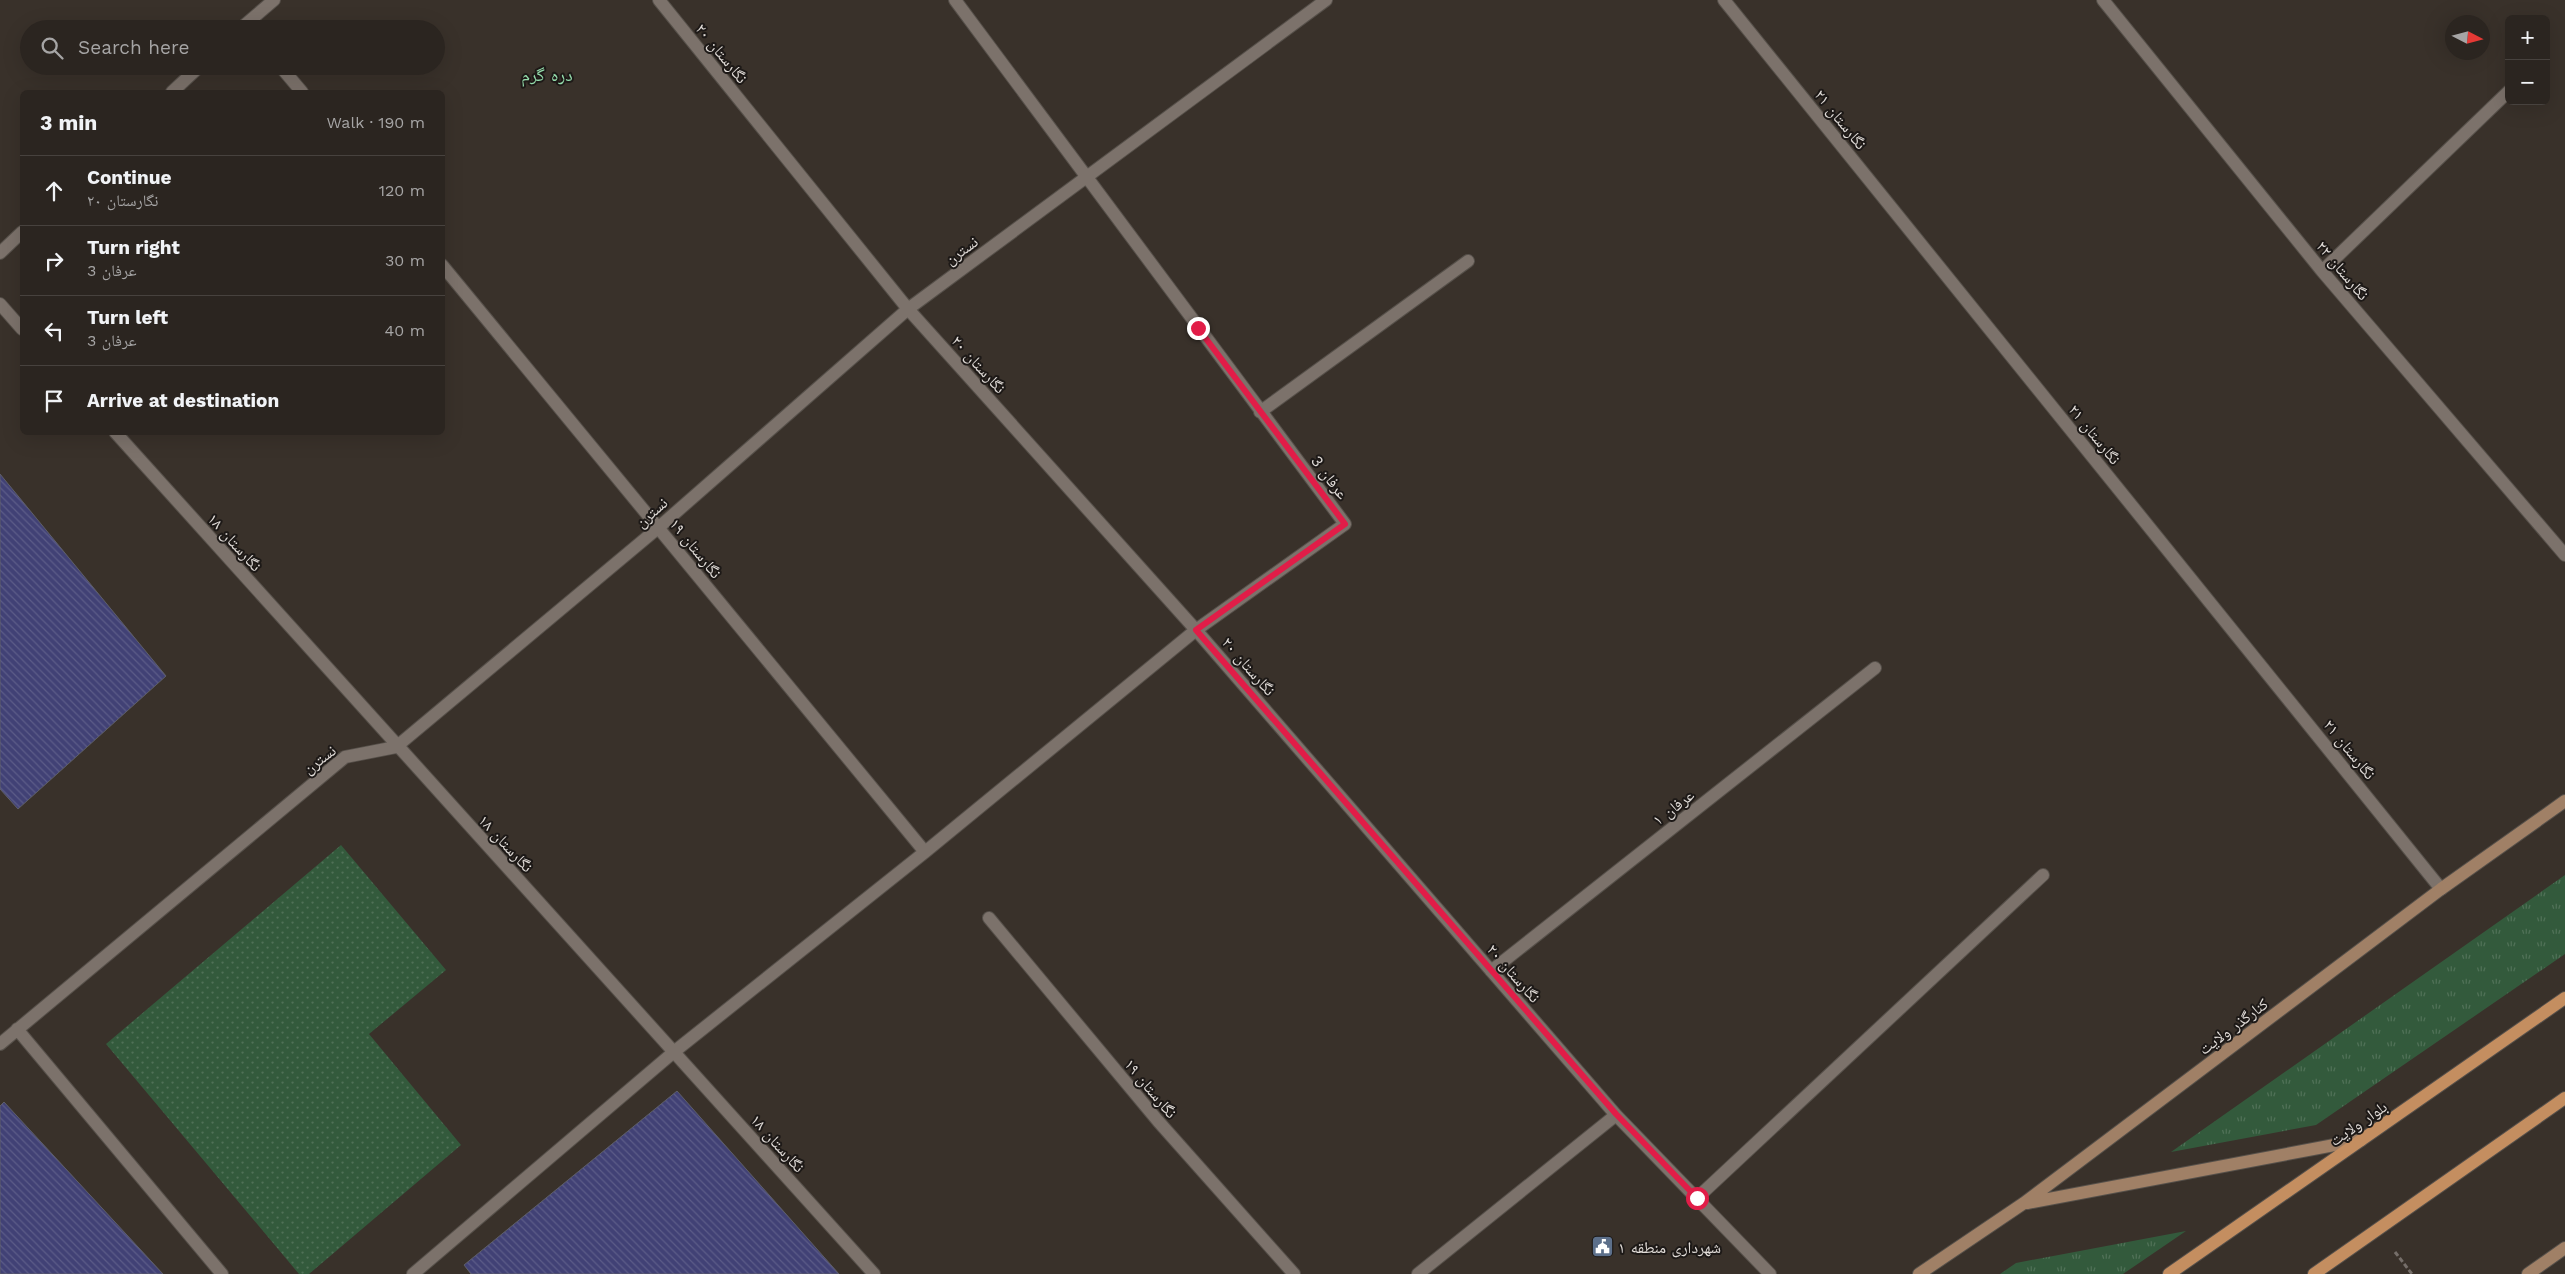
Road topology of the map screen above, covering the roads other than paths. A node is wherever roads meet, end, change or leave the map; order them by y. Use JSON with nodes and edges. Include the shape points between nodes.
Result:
{"nodes":[{"id":1,"x":274,"y":0,"type":"edge"},
{"id":2,"x":659,"y":0,"type":"edge"},
{"id":3,"x":955,"y":0,"type":"edge"},
{"id":4,"x":1326,"y":0,"type":"edge"},
{"id":5,"x":1724,"y":0,"type":"edge"},
{"id":6,"x":2103,"y":0,"type":"edge"},
{"id":7,"x":253,"y":20,"type":"edge"},
{"id":8,"x":190,"y":75,"type":"edge"},
{"id":9,"x":288,"y":75,"type":"edge"},
{"id":10,"x":174,"y":90,"type":"edge"},
{"id":11,"x":300,"y":90,"type":"edge"},
{"id":12,"x":2505,"y":95,"type":"edge"},
{"id":13,"x":1088,"y":177,"type":"junction"},
{"id":14,"x":20,"y":234,"type":"edge"},
{"id":15,"x":0,"y":253,"type":"edge"},
{"id":16,"x":1468,"y":261,"type":"dead end"},
{"id":17,"x":445,"y":269,"type":"edge"},
{"id":18,"x":2322,"y":271,"type":"junction"},
{"id":19,"x":0,"y":304,"type":"edge"},
{"id":20,"x":908,"y":309,"type":"junction"},
{"id":21,"x":20,"y":327,"type":"edge"},
{"id":22,"x":1260,"y":412,"type":"junction"},
{"id":23,"x":118,"y":435,"type":"edge"},
{"id":24,"x":658,"y":528,"type":"junction"},
{"id":25,"x":2565,"y":556,"type":"edge"},
{"id":26,"x":1196,"y":630,"type":"junction"},
{"id":27,"x":1875,"y":668,"type":"dead end"},
{"id":28,"x":396,"y":747,"type":"junction"},
{"id":29,"x":2565,"y":801,"type":"edge"},
{"id":30,"x":925,"y":852,"type":"junction"},
{"id":31,"x":2043,"y":875,"type":"dead end"},
{"id":32,"x":2441,"y":888,"type":"junction"},
{"id":33,"x":989,"y":918,"type":"dead end"},
{"id":34,"x":1491,"y":971,"type":"junction"},
{"id":35,"x":2565,"y":998,"type":"edge"},
{"id":36,"x":17,"y":1029,"type":"junction"},
{"id":37,"x":0,"y":1044,"type":"edge"},
{"id":38,"x":675,"y":1051,"type":"junction"},
{"id":39,"x":2565,"y":1098,"type":"edge"},
{"id":40,"x":1616,"y":1114,"type":"junction"},
{"id":41,"x":2364,"y":1140,"type":"junction"},
{"id":42,"x":1697,"y":1198,"type":"junction"},
{"id":43,"x":2024,"y":1204,"type":"junction"},
{"id":44,"x":2565,"y":1248,"type":"edge"},
{"id":45,"x":222,"y":1274,"type":"edge"},
{"id":46,"x":413,"y":1274,"type":"edge"},
{"id":47,"x":874,"y":1274,"type":"edge"},
{"id":48,"x":1294,"y":1274,"type":"edge"},
{"id":49,"x":1418,"y":1274,"type":"edge"},
{"id":50,"x":1770,"y":1274,"type":"edge"},
{"id":51,"x":1919,"y":1274,"type":"edge"},
{"id":52,"x":2169,"y":1274,"type":"edge"},
{"id":53,"x":2314,"y":1274,"type":"edge"},
{"id":54,"x":2528,"y":1274,"type":"edge"}],
"edges":[{"from":1,"to":7,"type":"street"},
{"from":2,"to":20,"type":"street","name":"نگارستان ۲۰"},
{"from":3,"to":13,"type":"street","name":"عرفان 3"},
{"from":4,"to":13,"type":"street","name":"نسترن"},
{"from":5,"to":32,"type":"street","name":"نگارستان ۲۱"},
{"from":6,"to":18,"type":"street","name":"نگارستان ۲۲"},
{"from":8,"to":10,"type":"street"},
{"from":9,"to":11,"type":"street"},
{"from":12,"to":18,"type":"street"},
{"from":13,"to":20,"type":"street","name":"نسترن"},
{"from":13,"to":22,"type":"street","name":"عرفان 3"},
{"from":14,"to":15,"type":"street"},
{"from":16,"to":22,"type":"street"},
{"from":17,"to":24,"type":"street","name":"نگارستان ۱۹"},
{"from":18,"to":25,"type":"street","name":"نگارستان ۲۲"},
{"from":19,"to":21,"type":"street"},
{"from":20,"to":24,"type":"street","name":"نسترن"},
{"from":20,"to":26,"type":"street","name":"نگارستان ۲۰"},
{"from":22,"to":26,"type":"street","name":"عرفان 3","via":[[1345,524]]},
{"from":23,"to":28,"type":"street","name":"نگارستان ۱۸"},
{"from":24,"to":28,"type":"street","name":"نسترن"},
{"from":24,"to":30,"type":"street","name":"نگارستان ۱۹"},
{"from":26,"to":30,"type":"street"},
{"from":26,"to":34,"type":"street","name":"نگارستان ۲۰"},
{"from":27,"to":34,"type":"street","name":"عرفان ۱"},
{"from":28,"to":36,"type":"street","name":"نسترن","via":[[345,757]]},
{"from":28,"to":38,"type":"street","name":"نگارستان ۱۸"},
{"from":29,"to":32,"type":"main road","name":"کنارگذر ولایت"},
{"from":30,"to":38,"type":"street"},
{"from":31,"to":42,"type":"street"},
{"from":32,"to":43,"type":"main road","name":"کنارگذر ولایت"},
{"from":33,"to":48,"type":"street","name":"نگارستان ۱۹","via":[[1158,1121]]},
{"from":34,"to":40,"type":"street","name":"نگارستان ۲۰"},
{"from":35,"to":41,"type":"main road","name":"بلوار ولایت"},
{"from":36,"to":37,"type":"street","name":"نسترن"},
{"from":36,"to":45,"type":"street"},
{"from":38,"to":46,"type":"street"},
{"from":38,"to":47,"type":"street","name":"نگارستان ۱۸"},
{"from":39,"to":53,"type":"main road"},
{"from":40,"to":42,"type":"street","name":"نگارستان ۲۰"},
{"from":40,"to":49,"type":"street"},
{"from":41,"to":43,"type":"main road"},
{"from":41,"to":52,"type":"main road","name":"بلوار ولایت"},
{"from":42,"to":50,"type":"street","name":"نگارستان ۲۰"},
{"from":43,"to":51,"type":"main road","name":"کنارگذر ولایت"},
{"from":44,"to":54,"type":"main road"}]}
